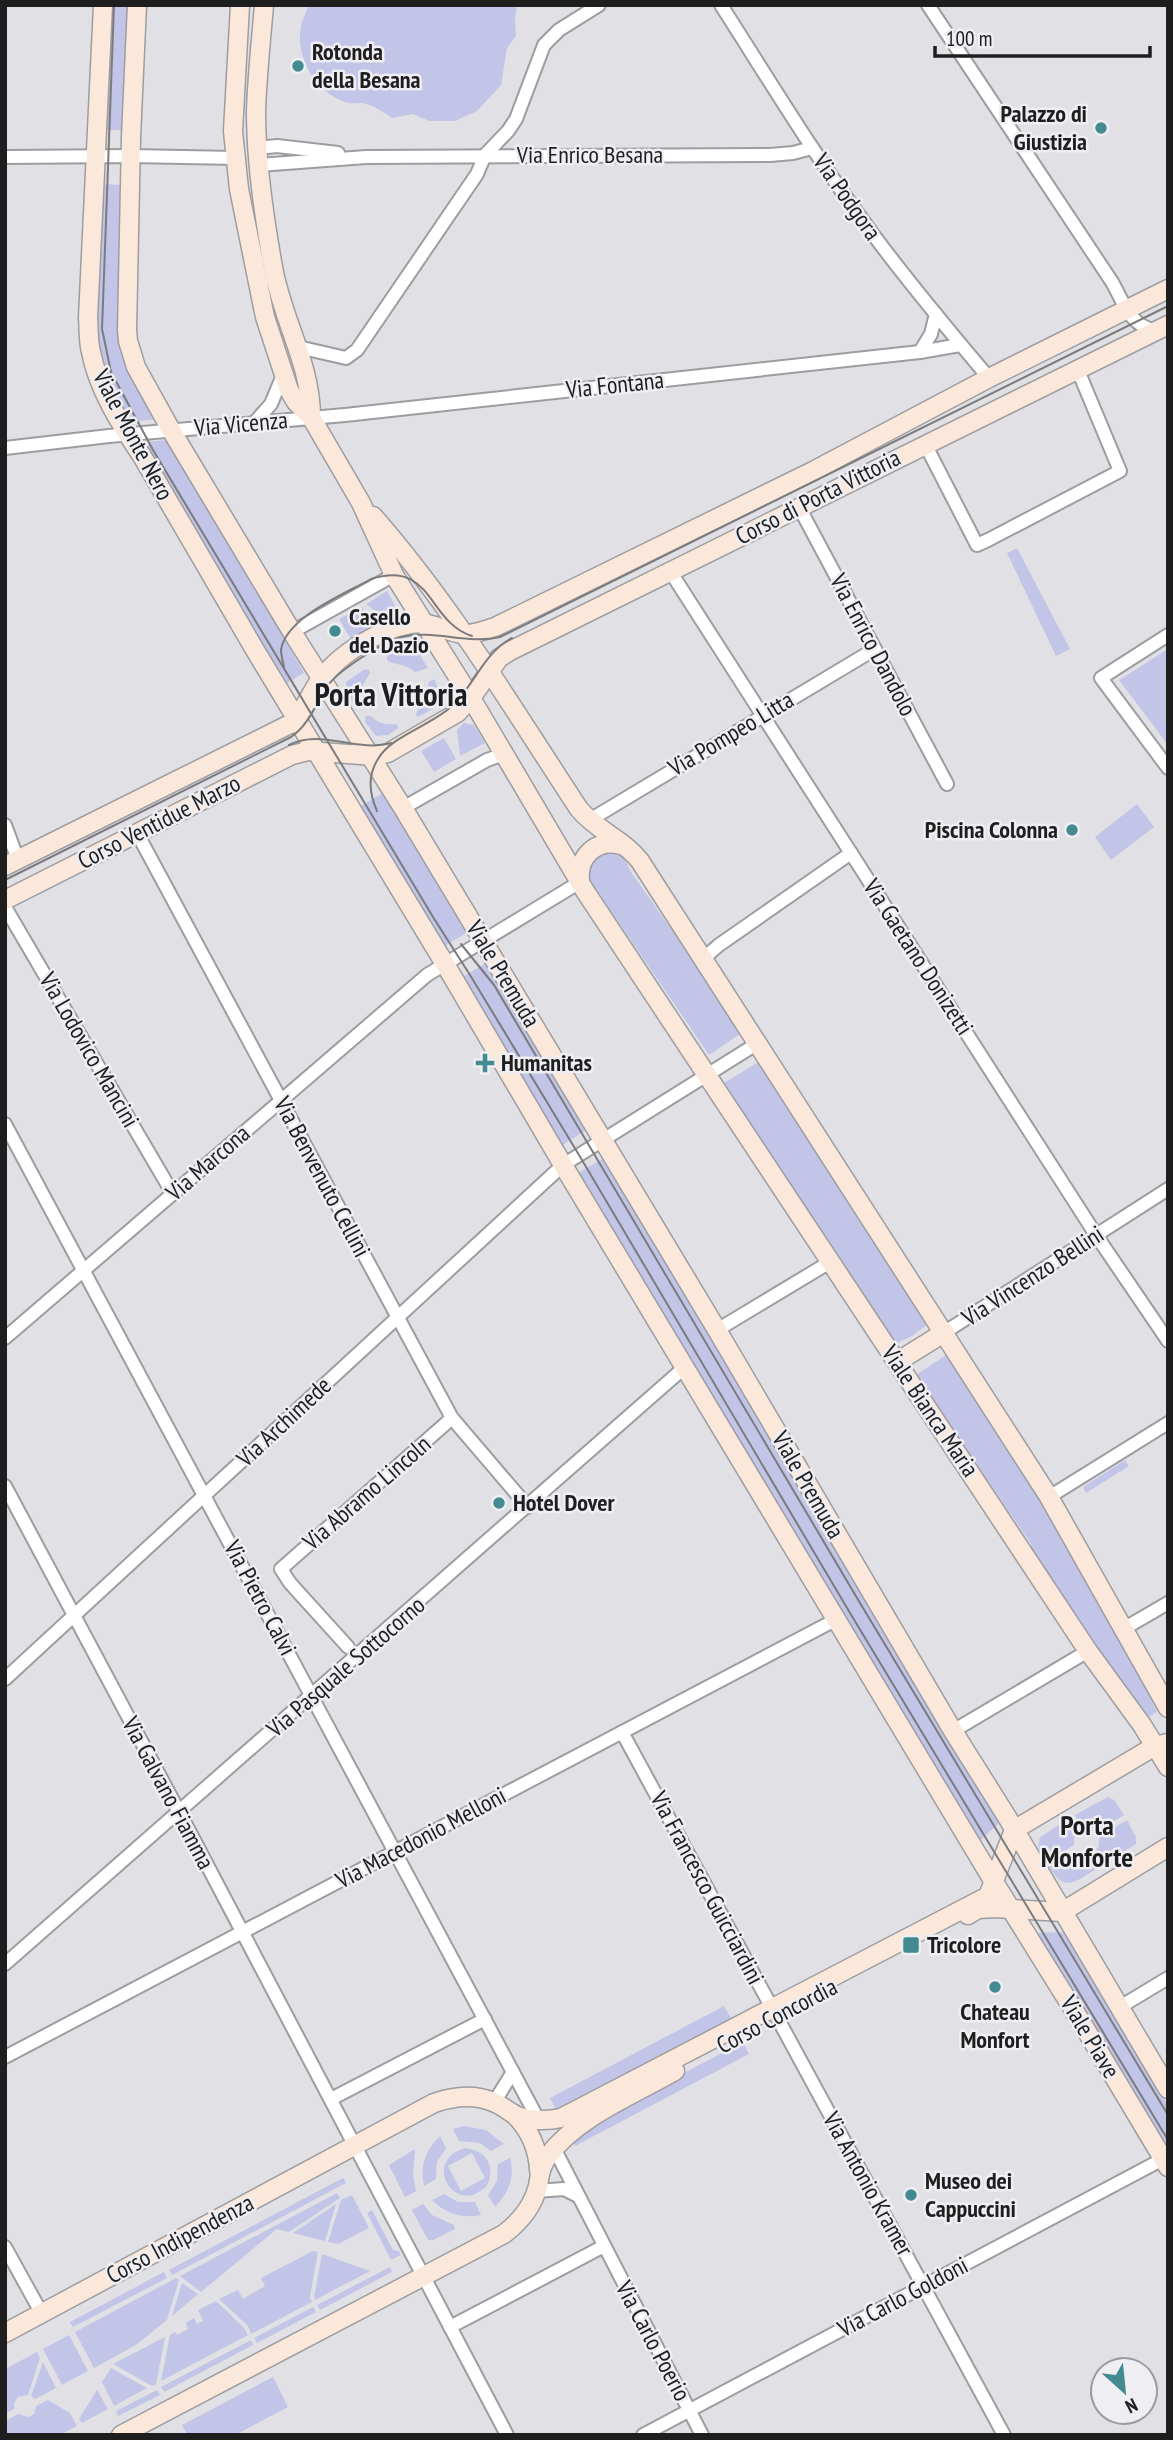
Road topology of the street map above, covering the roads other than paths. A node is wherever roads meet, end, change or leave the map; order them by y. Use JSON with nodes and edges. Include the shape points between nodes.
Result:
{"nodes":[{"id":1,"x":103,"y":5,"type":"edge"},
{"id":2,"x":137,"y":5,"type":"edge"},
{"id":3,"x":240,"y":5,"type":"edge"},
{"id":4,"x":264,"y":5,"type":"edge"},
{"id":5,"x":599,"y":5,"type":"edge"},
{"id":6,"x":721,"y":5,"type":"edge"},
{"id":7,"x":928,"y":5,"type":"edge"},
{"id":8,"x":812,"y":148,"type":"junction"},
{"id":9,"x":485,"y":155,"type":"junction"},
{"id":10,"x":131,"y":156,"type":"junction"},
{"id":11,"x":96,"y":157,"type":"junction"},
{"id":12,"x":259,"y":157,"type":"junction"},
{"id":13,"x":5,"y":158,"type":"edge"},
{"id":14,"x":235,"y":158,"type":"junction"},
{"id":15,"x":1168,"y":289,"type":"edge"},
{"id":16,"x":1127,"y":310,"type":"junction"},
{"id":17,"x":936,"y":314,"type":"junction"},
{"id":18,"x":1161,"y":327,"type":"edge"},
{"id":19,"x":960,"y":345,"type":"junction"},
{"id":20,"x":298,"y":347,"type":"junction"},
{"id":21,"x":920,"y":352,"type":"junction"},
{"id":22,"x":1077,"y":368,"type":"junction"},
{"id":23,"x":283,"y":375,"type":"junction"},
{"id":24,"x":989,"y":378,"type":"junction"},
{"id":25,"x":311,"y":417,"type":"junction"},
{"id":26,"x":256,"y":422,"type":"junction"},
{"id":27,"x":171,"y":430,"type":"junction"},
{"id":28,"x":128,"y":436,"type":"junction"},
{"id":29,"x":925,"y":444,"type":"junction"},
{"id":30,"x":5,"y":448,"type":"edge"},
{"id":31,"x":361,"y":503,"type":"junction"},
{"id":32,"x":799,"y":507,"type":"junction"},
{"id":33,"x":399,"y":545,"type":"junction"},
{"id":34,"x":670,"y":571,"type":"junction"},
{"id":35,"x":394,"y":575,"type":"junction"},
{"id":36,"x":424,"y":623,"type":"junction"},
{"id":37,"x":292,"y":632,"type":"junction"},
{"id":38,"x":465,"y":634,"type":"junction"},
{"id":39,"x":1168,"y":635,"type":"edge"},
{"id":40,"x":875,"y":649,"type":"junction"},
{"id":41,"x":490,"y":673,"type":"junction"},
{"id":42,"x":321,"y":679,"type":"junction"},
{"id":43,"x":471,"y":698,"type":"junction"},
{"id":44,"x":763,"y":716,"type":"junction"},
{"id":45,"x":296,"y":720,"type":"junction"},
{"id":46,"x":530,"y":734,"type":"junction"},
{"id":47,"x":315,"y":751,"type":"junction"},
{"id":48,"x":504,"y":754,"type":"junction"},
{"id":49,"x":369,"y":756,"type":"junction"},
{"id":50,"x":1168,"y":768,"type":"edge"},
{"id":51,"x":947,"y":784,"type":"dead end"},
{"id":52,"x":403,"y":808,"type":"junction"},
{"id":53,"x":588,"y":821,"type":"junction"},
{"id":54,"x":5,"y":825,"type":"edge"},
{"id":55,"x":137,"y":833,"type":"junction"},
{"id":56,"x":624,"y":846,"type":"junction"},
{"id":57,"x":851,"y":853,"type":"junction"},
{"id":58,"x":12,"y":863,"type":"edge"},
{"id":59,"x":580,"y":882,"type":"junction"},
{"id":60,"x":5,"y":900,"type":"edge"},
{"id":61,"x":5,"y":907,"type":"edge"},
{"id":62,"x":482,"y":941,"type":"junction"},
{"id":63,"x":704,"y":958,"type":"junction"},
{"id":64,"x":445,"y":964,"type":"junction"},
{"id":65,"x":758,"y":1043,"type":"junction"},
{"id":66,"x":708,"y":1074,"type":"junction"},
{"id":67,"x":280,"y":1100,"type":"junction"},
{"id":68,"x":5,"y":1124,"type":"edge"},
{"id":69,"x":603,"y":1140,"type":"junction"},
{"id":70,"x":563,"y":1165,"type":"junction"},
{"id":71,"x":1168,"y":1189,"type":"edge"},
{"id":72,"x":173,"y":1194,"type":"junction"},
{"id":73,"x":1096,"y":1235,"type":"junction"},
{"id":74,"x":830,"y":1262,"type":"junction"},
{"id":75,"x":83,"y":1270,"type":"junction"},
{"id":76,"x":398,"y":1317,"type":"junction"},
{"id":77,"x":717,"y":1330,"type":"junction"},
{"id":78,"x":945,"y":1332,"type":"junction"},
{"id":79,"x":5,"y":1338,"type":"edge"},
{"id":80,"x":1168,"y":1341,"type":"edge"},
{"id":81,"x":897,"y":1362,"type":"junction"},
{"id":82,"x":685,"y":1367,"type":"junction"},
{"id":83,"x":453,"y":1418,"type":"junction"},
{"id":84,"x":1168,"y":1423,"type":"edge"},
{"id":85,"x":5,"y":1486,"type":"edge"},
{"id":86,"x":205,"y":1495,"type":"junction"},
{"id":87,"x":1049,"y":1497,"type":"junction"},
{"id":88,"x":528,"y":1507,"type":"junction"},
{"id":89,"x":1168,"y":1603,"type":"edge"},
{"id":90,"x":75,"y":1616,"type":"junction"},
{"id":91,"x":837,"y":1619,"type":"junction"},
{"id":92,"x":1125,"y":1628,"type":"junction"},
{"id":93,"x":348,"y":1647,"type":"dead end"},
{"id":94,"x":1088,"y":1651,"type":"junction"},
{"id":95,"x":5,"y":1679,"type":"edge"},
{"id":96,"x":312,"y":1697,"type":"junction"},
{"id":97,"x":1168,"y":1708,"type":"edge"},
{"id":98,"x":953,"y":1731,"type":"junction"},
{"id":99,"x":622,"y":1732,"type":"junction"},
{"id":100,"x":1161,"y":1744,"type":"edge"},
{"id":101,"x":1168,"y":1767,"type":"edge"},
{"id":102,"x":179,"y":1812,"type":"junction"},
{"id":103,"x":1014,"y":1830,"type":"junction"},
{"id":104,"x":1168,"y":1847,"type":"edge"},
{"id":105,"x":394,"y":1852,"type":"junction"},
{"id":106,"x":994,"y":1882,"type":"junction"},
{"id":107,"x":1010,"y":1908,"type":"junction"},
{"id":108,"x":1062,"y":1912,"type":"junction"},
{"id":109,"x":241,"y":1932,"type":"junction"},
{"id":110,"x":5,"y":1964,"type":"edge"},
{"id":111,"x":1168,"y":1978,"type":"edge"},
{"id":112,"x":1120,"y":2007,"type":"junction"},
{"id":113,"x":774,"y":2012,"type":"junction"},
{"id":114,"x":485,"y":2019,"type":"junction"},
{"id":115,"x":792,"y":2045,"type":"joint"},
{"id":116,"x":5,"y":2057,"type":"edge"},
{"id":117,"x":513,"y":2072,"type":"junction"},
{"id":118,"x":1168,"y":2089,"type":"edge"},
{"id":119,"x":331,"y":2099,"type":"junction"},
{"id":120,"x":492,"y":2101,"type":"junction"},
{"id":121,"x":512,"y":2113,"type":"junction"},
{"id":122,"x":538,"y":2119,"type":"junction"},
{"id":123,"x":355,"y":2144,"type":"junction"},
{"id":124,"x":554,"y":2148,"type":"junction"},
{"id":125,"x":1165,"y":2163,"type":"edge"},
{"id":126,"x":539,"y":2170,"type":"junction"},
{"id":127,"x":536,"y":2191,"type":"junction"},
{"id":128,"x":578,"y":2196,"type":"junction"},
{"id":129,"x":604,"y":2246,"type":"junction"},
{"id":130,"x":5,"y":2247,"type":"edge"},
{"id":131,"x":423,"y":2276,"type":"junction"},
{"id":132,"x":923,"y":2286,"type":"junction"},
{"id":133,"x":42,"y":2314,"type":"junction"},
{"id":134,"x":450,"y":2327,"type":"junction"},
{"id":135,"x":5,"y":2333,"type":"edge"},
{"id":136,"x":689,"y":2410,"type":"junction"},
{"id":137,"x":121,"y":2435,"type":"edge"},
{"id":138,"x":507,"y":2435,"type":"edge"},
{"id":139,"x":643,"y":2435,"type":"edge"},
{"id":140,"x":702,"y":2435,"type":"edge"},
{"id":141,"x":1004,"y":2435,"type":"edge"}],
"edges":[{"from":1,"to":11,"type":"street","name":"Viale Monte Nero"},
{"from":2,"to":10,"type":"street","name":"Viale Monte Nero"},
{"from":3,"to":14,"type":"street"},
{"from":4,"to":12,"type":"street","via":[[256,110]]},
{"from":5,"to":9,"type":"street","via":[[544,45],[516,119]]},
{"from":6,"to":8,"type":"street","name":"Via Podgora"},
{"from":7,"to":16,"type":"street"},
{"from":8,"to":9,"type":"street","name":"Via Enrico Besana","via":[[770,155]]},
{"from":8,"to":17,"type":"street","name":"Via Podgora"},
{"from":9,"to":12,"type":"street","name":"Via Enrico Besana"},
{"from":9,"to":20,"type":"street","via":[[477,174],[357,350],[346,358]]},
{"from":10,"to":11,"type":"street"},
{"from":10,"to":14,"type":"street"},
{"from":10,"to":27,"type":"street","name":"Viale Monte Nero","via":[[128,341],[136,367]]},
{"from":11,"to":13,"type":"street"},
{"from":11,"to":28,"type":"street","name":"Viale Monte Nero","via":[[90,350],[99,380]]},
{"from":12,"to":14,"type":"street","via":[[245,164]]},
{"from":12,"to":20,"type":"street","via":[[279,295]]},
{"from":14,"to":23,"type":"street","via":[[248,243]]},
{"from":15,"to":16,"type":"street","name":"Corso di Porta Vittoria"},
{"from":16,"to":18,"type":"street","via":[[1139,326]]},
{"from":16,"to":24,"type":"street","name":"Corso di Porta Vittoria"},
{"from":17,"to":19,"type":"street","name":"Via Podgora"},
{"from":17,"to":21,"type":"street"},
{"from":18,"to":22,"type":"street","name":"Corso di Porta Vittoria"},
{"from":19,"to":21,"type":"street","name":"Via Fontana"},
{"from":19,"to":24,"type":"street","name":"Via Podgora"},
{"from":20,"to":25,"type":"street"},
{"from":21,"to":25,"type":"street","name":"Via Fontana"},
{"from":22,"to":29,"type":"street","name":"Corso di Porta Vittoria"},
{"from":22,"to":29,"type":"street","via":[[1119,471],[977,545]]},
{"from":23,"to":25,"type":"street","via":[[296,402]]},
{"from":23,"to":26,"type":"street","via":[[271,404]]},
{"from":24,"to":38,"type":"street","name":"Corso di Porta Vittoria","via":[[814,471],[495,627]]},
{"from":25,"to":26,"type":"street","name":"Via Vicenza"},
{"from":25,"to":31,"type":"street"},
{"from":26,"to":27,"type":"street","name":"Via Vicenza"},
{"from":27,"to":28,"type":"street","name":"Via Vicenza"},
{"from":27,"to":37,"type":"street","name":"Viale Monte Nero"},
{"from":28,"to":30,"type":"street","name":"Via Vicenza"},
{"from":28,"to":45,"type":"street","name":"Viale Monte Nero"},
{"from":29,"to":32,"type":"street","name":"Corso di Porta Vittoria"},
{"from":31,"to":33,"type":"street"},
{"from":31,"to":35,"type":"street"},
{"from":32,"to":34,"type":"street","name":"Corso di Porta Vittoria"},
{"from":32,"to":40,"type":"street","name":"Via Enrico Dandolo"},
{"from":33,"to":35,"type":"street"},
{"from":33,"to":38,"type":"street"},
{"from":34,"to":41,"type":"street","name":"Corso di Porta Vittoria","via":[[510,651]]},
{"from":34,"to":44,"type":"street","name":"Via Gaetano Donizetti"},
{"from":35,"to":36,"type":"street"},
{"from":35,"to":37,"type":"street"},
{"from":36,"to":38,"type":"street"},
{"from":36,"to":42,"type":"street","via":[[381,634],[348,654]]},
{"from":36,"to":43,"type":"street"},
{"from":37,"to":42,"type":"street","name":"Viale Monte Nero"},
{"from":38,"to":41,"type":"street"},
{"from":39,"to":50,"type":"street","via":[[1101,678]]},
{"from":40,"to":44,"type":"street","name":"Via Pompeo Litta"},
{"from":40,"to":51,"type":"street","name":"Via Enrico Dandolo"},
{"from":41,"to":43,"type":"street","name":"Corso di Porta Vittoria"},
{"from":41,"to":46,"type":"street"},
{"from":42,"to":45,"type":"street"},
{"from":42,"to":49,"type":"street"},
{"from":43,"to":48,"type":"street","name":"Viale Bianca Maria"},
{"from":43,"to":49,"type":"street","via":[[452,717],[402,747]]},
{"from":44,"to":53,"type":"street","name":"Via Pompeo Litta"},
{"from":44,"to":57,"type":"street","name":"Via Gaetano Donizetti"},
{"from":45,"to":47,"type":"street","name":"Viale Monte Nero"},
{"from":45,"to":58,"type":"street","name":"Corso Ventidue Marzo"},
{"from":46,"to":48,"type":"street","via":[[518,731],[509,735]]},
{"from":46,"to":53,"type":"street"},
{"from":47,"to":49,"type":"street"},
{"from":47,"to":55,"type":"street","name":"Corso Ventidue Marzo","via":[[292,755]]},
{"from":47,"to":64,"type":"street","name":"Viale Premuda"},
{"from":48,"to":52,"type":"street"},
{"from":48,"to":59,"type":"street","name":"Viale Bianca Maria"},
{"from":49,"to":52,"type":"street","name":"Viale Premuda"},
{"from":52,"to":62,"type":"street","name":"Viale Premuda"},
{"from":53,"to":56,"type":"street"},
{"from":54,"to":58,"type":"street"},
{"from":55,"to":60,"type":"street","name":"Corso Ventidue Marzo"},
{"from":55,"to":67,"type":"street","name":"Via Benvenuto Cellini"},
{"from":56,"to":59,"type":"street","via":[[606,843],[588,852],[580,866]]},
{"from":56,"to":63,"type":"street","via":[[640,860]]},
{"from":57,"to":63,"type":"street"},
{"from":57,"to":73,"type":"street","name":"Via Gaetano Donizetti"},
{"from":59,"to":62,"type":"street","name":"Via Marcona"},
{"from":59,"to":66,"type":"street","name":"Viale Bianca Maria"},
{"from":61,"to":72,"type":"street","name":"Via Lodovico Mancini"},
{"from":62,"to":64,"type":"street","name":"Via Marcona"},
{"from":62,"to":69,"type":"street","name":"Viale Premuda"},
{"from":63,"to":65,"type":"street"},
{"from":64,"to":67,"type":"street","name":"Via Marcona"},
{"from":64,"to":70,"type":"street","name":"Viale Premuda"},
{"from":65,"to":66,"type":"street"},
{"from":65,"to":78,"type":"street"},
{"from":66,"to":69,"type":"street"},
{"from":66,"to":74,"type":"street","name":"Viale Bianca Maria"},
{"from":67,"to":72,"type":"street","name":"Via Marcona"},
{"from":67,"to":76,"type":"street","name":"Via Benvenuto Cellini"},
{"from":68,"to":75,"type":"street","name":"Via Pietro Calvi"},
{"from":69,"to":70,"type":"street"},
{"from":69,"to":77,"type":"street","name":"Viale Premuda"},
{"from":70,"to":76,"type":"street","name":"Via Archimede"},
{"from":70,"to":82,"type":"street","name":"Viale Premuda"},
{"from":71,"to":73,"type":"street","name":"Via Vincenzo Bellini"},
{"from":72,"to":75,"type":"street","name":"Via Marcona"},
{"from":73,"to":78,"type":"street","name":"Via Vincenzo Bellini"},
{"from":73,"to":80,"type":"street","name":"Via Gaetano Donizetti"},
{"from":74,"to":77,"type":"street"},
{"from":74,"to":81,"type":"street","name":"Viale Bianca Maria"},
{"from":75,"to":79,"type":"street","name":"Via Marcona"},
{"from":75,"to":86,"type":"street","name":"Via Pietro Calvi"},
{"from":76,"to":83,"type":"street","name":"Via Benvenuto Cellini"},
{"from":76,"to":86,"type":"street","name":"Via Archimede"},
{"from":77,"to":98,"type":"street","name":"Viale Premuda"},
{"from":78,"to":81,"type":"street","name":"Via Vincenzo Bellini"},
{"from":78,"to":87,"type":"street"},
{"from":81,"to":94,"type":"street","name":"Viale Bianca Maria"},
{"from":82,"to":88,"type":"street","name":"Via Pasquale Sottocorno"},
{"from":82,"to":91,"type":"street","name":"Viale Premuda"},
{"from":83,"to":88,"type":"street","name":"Via Benvenuto Cellini"},
{"from":83,"to":93,"type":"street","name":"Via Abramo Lincoln","via":[[281,1569]]},
{"from":84,"to":87,"type":"street"},
{"from":85,"to":90,"type":"street","name":"Via Galvano Fiamma"},
{"from":86,"to":90,"type":"street","name":"Via Archimede"},
{"from":86,"to":96,"type":"street","name":"Via Pietro Calvi"},
{"from":87,"to":92,"type":"street"},
{"from":88,"to":96,"type":"street","name":"Via Pasquale Sottocorno"},
{"from":89,"to":92,"type":"street"},
{"from":90,"to":95,"type":"street","name":"Via Archimede"},
{"from":90,"to":102,"type":"street","name":"Via Galvano Fiamma"},
{"from":91,"to":99,"type":"street","name":"Via Macedonio Melloni"},
{"from":91,"to":106,"type":"street","name":"Viale Premuda"},
{"from":92,"to":97,"type":"street"},
{"from":94,"to":98,"type":"street"},
{"from":94,"to":100,"type":"street","name":"Viale Bianca Maria"},
{"from":96,"to":102,"type":"street","name":"Via Pasquale Sottocorno"},
{"from":96,"to":105,"type":"street","name":"Via Pietro Calvi"},
{"from":98,"to":103,"type":"street","name":"Viale Premuda"},
{"from":99,"to":105,"type":"street","name":"Via Macedonio Melloni"},
{"from":99,"to":113,"type":"street","name":"Via Francesco Guicciardini"},
{"from":100,"to":101,"type":"street","name":"Viale Bianca Maria"},
{"from":100,"to":103,"type":"street"},
{"from":102,"to":109,"type":"street","name":"Via Galvano Fiamma"},
{"from":102,"to":110,"type":"street","name":"Via Pasquale Sottocorno"},
{"from":103,"to":106,"type":"street"},
{"from":103,"to":108,"type":"street","name":"Viale Piave"},
{"from":104,"to":108,"type":"street"},
{"from":105,"to":109,"type":"street","name":"Via Macedonio Melloni"},
{"from":105,"to":114,"type":"street","name":"Via Pietro Calvi"},
{"from":106,"to":107,"type":"street","name":"Viale Piave"},
{"from":106,"to":113,"type":"street","name":"Corso Concordia","via":[[988,1896]]},
{"from":107,"to":108,"type":"street","name":"Corso Concordia"},
{"from":107,"to":113,"type":"street","name":"Corso Concordia","via":[[978,1909]]},
{"from":107,"to":125,"type":"street","name":"Viale Piave"},
{"from":108,"to":112,"type":"street","name":"Viale Piave"},
{"from":109,"to":116,"type":"street","name":"Via Macedonio Melloni"},
{"from":109,"to":119,"type":"street","name":"Via Galvano Fiamma"},
{"from":111,"to":112,"type":"street"},
{"from":112,"to":118,"type":"street","name":"Viale Piave"},
{"from":113,"to":115,"type":"street","name":"Via Francesco Guicciardini"},
{"from":113,"to":122,"type":"street","name":"Corso Concordia","via":[[561,2118]]},
{"from":113,"to":124,"type":"street","name":"Corso Concordia","via":[[581,2124]]},
{"from":114,"to":117,"type":"street","name":"Via Pietro Calvi"},
{"from":114,"to":119,"type":"street"},
{"from":115,"to":132,"type":"street","name":"Via Antonio Kramer"},
{"from":117,"to":120,"type":"street"},
{"from":117,"to":122,"type":"street","name":"Via Pietro Calvi"},
{"from":119,"to":123,"type":"street","name":"Via Galvano Fiamma"},
{"from":120,"to":121,"type":"street"},
{"from":120,"to":123,"type":"street","via":[[446,2098]]},
{"from":121,"to":122,"type":"street"},
{"from":121,"to":126,"type":"street","via":[[531,2137]]},
{"from":123,"to":131,"type":"street"},
{"from":123,"to":133,"type":"street","name":"Corso Indipendenza"},
{"from":124,"to":126,"type":"street","name":"Corso Concordia"},
{"from":124,"to":128,"type":"street","name":"Via Carlo Poerio"},
{"from":125,"to":132,"type":"street","name":"Via Carlo Goldoni"},
{"from":126,"to":127,"type":"street"},
{"from":127,"to":128,"type":"street","via":[[564,2189]]},
{"from":127,"to":131,"type":"street","via":[[522,2218],[504,2234]]},
{"from":128,"to":129,"type":"street","name":"Via Carlo Poerio"},
{"from":129,"to":134,"type":"street"},
{"from":129,"to":136,"type":"street","name":"Via Carlo Poerio"},
{"from":130,"to":133,"type":"street"},
{"from":131,"to":134,"type":"street"},
{"from":131,"to":137,"type":"street"},
{"from":132,"to":136,"type":"street","name":"Via Carlo Goldoni"},
{"from":132,"to":141,"type":"street","name":"Via Antonio Kramer"},
{"from":133,"to":135,"type":"street","name":"Corso Indipendenza"},
{"from":134,"to":138,"type":"street"},
{"from":136,"to":139,"type":"street","name":"Via Carlo Goldoni"},
{"from":136,"to":140,"type":"street","name":"Via Carlo Poerio"}]}
